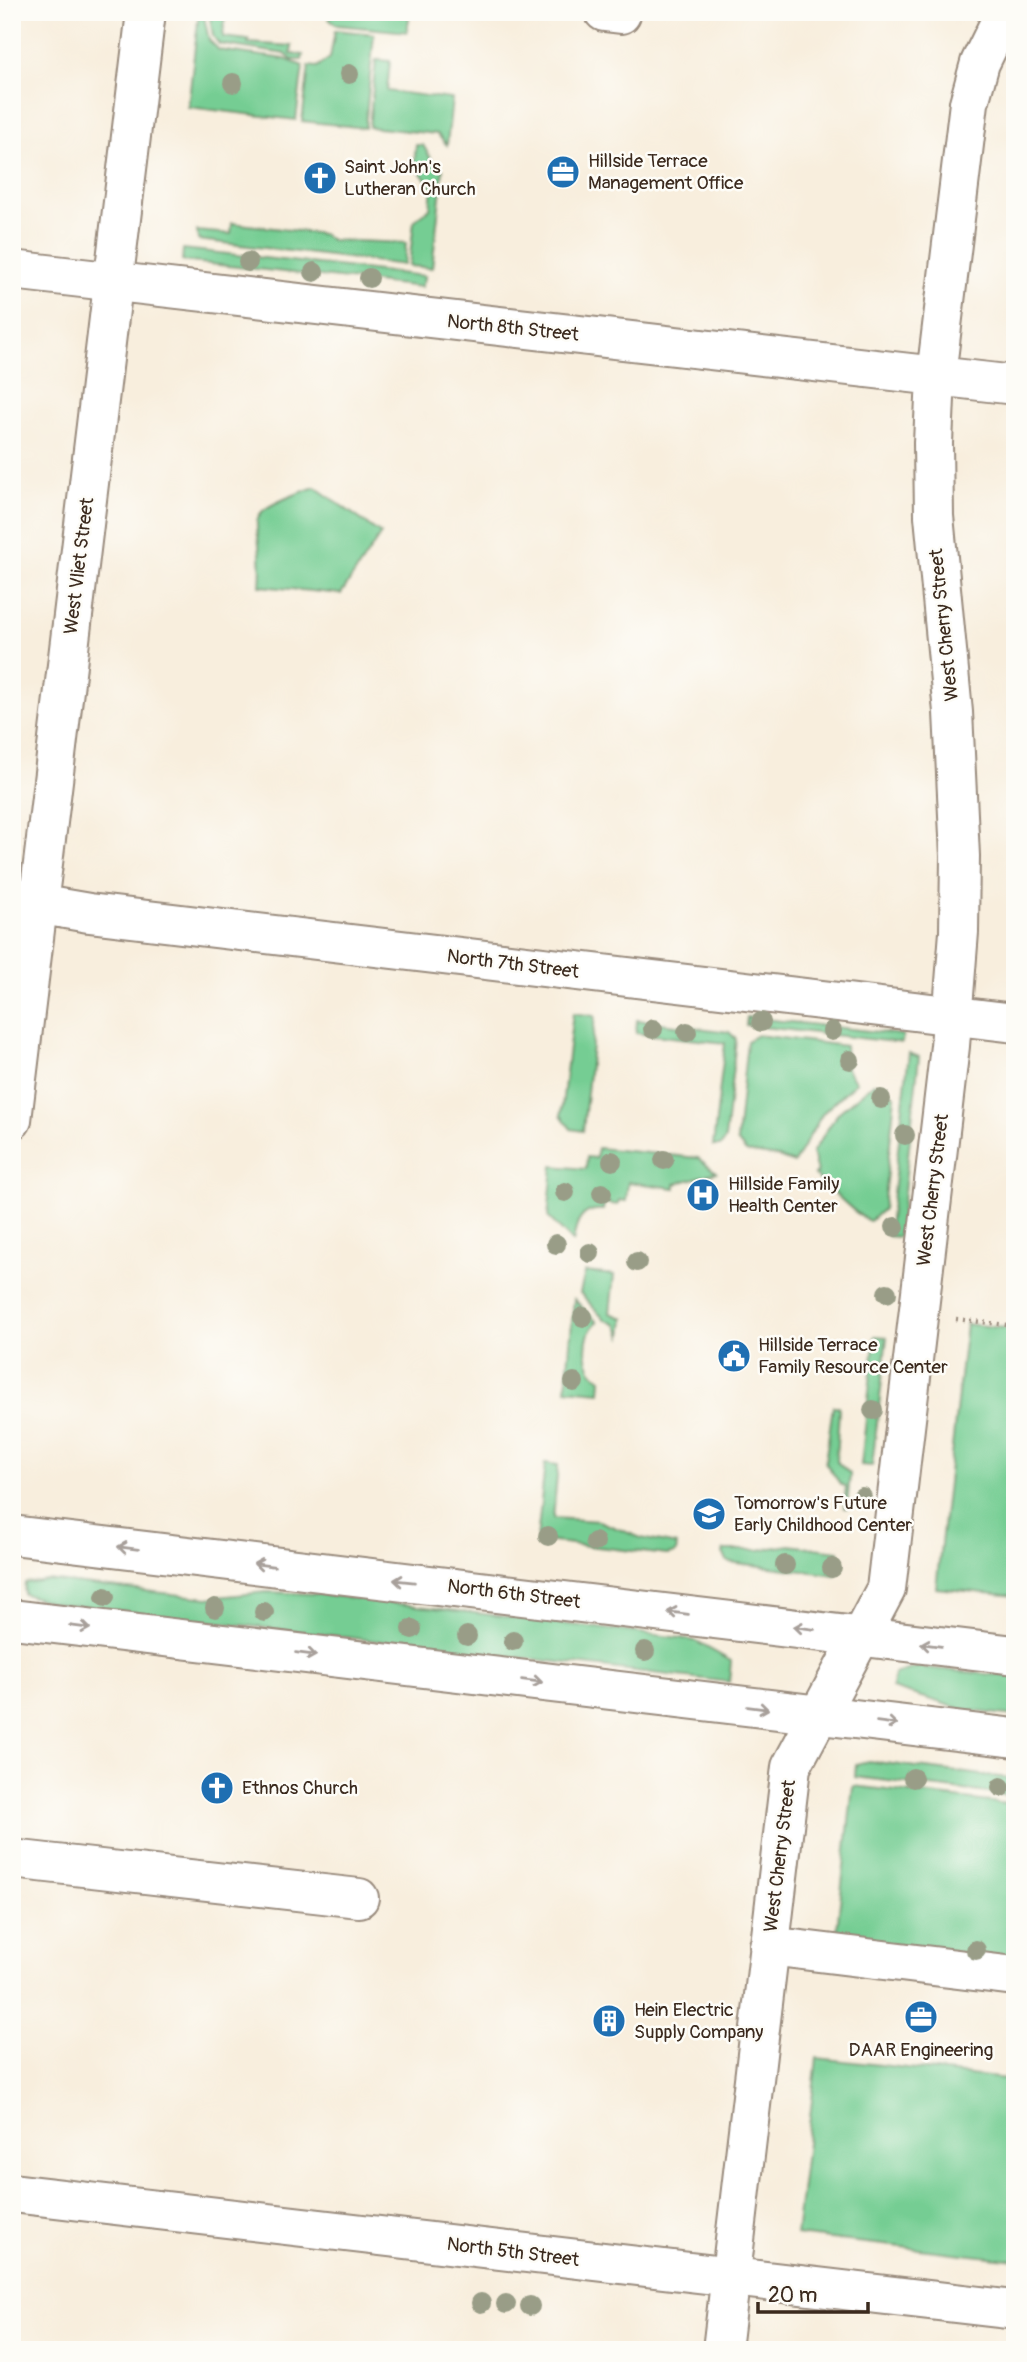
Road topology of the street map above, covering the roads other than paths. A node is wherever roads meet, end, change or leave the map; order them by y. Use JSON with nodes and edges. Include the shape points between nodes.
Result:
{"nodes":[{"id":1,"x":146,"y":12,"type":"edge"},
{"id":2,"x":1005,"y":12,"type":"edge"},
{"id":3,"x":12,"y":270,"type":"edge"},
{"id":4,"x":113,"y":282,"type":"junction"},
{"id":5,"x":936,"y":376,"type":"junction"},
{"id":6,"x":1015,"y":384,"type":"edge"},
{"id":7,"x":25,"y":902,"type":"edge"},
{"id":8,"x":953,"y":1016,"type":"junction"},
{"id":9,"x":1015,"y":1023,"type":"edge"},
{"id":10,"x":12,"y":1120,"type":"edge"},
{"id":11,"x":12,"y":1535,"type":"edge"},
{"id":12,"x":12,"y":1619,"type":"edge"},
{"id":13,"x":861,"y":1636,"type":"junction"},
{"id":14,"x":1015,"y":1655,"type":"edge"},
{"id":15,"x":819,"y":1715,"type":"junction"},
{"id":16,"x":1015,"y":1738,"type":"edge"},
{"id":17,"x":12,"y":1859,"type":"edge"},
{"id":18,"x":359,"y":1898,"type":"dead end"},
{"id":19,"x":769,"y":1946,"type":"junction"},
{"id":20,"x":1015,"y":1976,"type":"edge"},
{"id":21,"x":12,"y":2193,"type":"edge"},
{"id":22,"x":730,"y":2277,"type":"junction"},
{"id":23,"x":1015,"y":2311,"type":"edge"},
{"id":24,"x":722,"y":2350,"type":"edge"}],
"edges":[{"from":1,"to":4,"type":"street","name":"West Vliet Street"},
{"from":2,"to":5,"type":"street","name":"West Cherry Street","via":[[980,63],[969,103]]},
{"from":3,"to":4,"type":"street","name":"North 8th Street"},
{"from":4,"to":5,"type":"street","name":"North 8th Street"},
{"from":4,"to":7,"type":"street","name":"West Vliet Street"},
{"from":5,"to":6,"type":"street","name":"North 8th Street"},
{"from":5,"to":8,"type":"street","name":"West Cherry Street","via":[[934,516],[953,712],[960,856]]},
{"from":7,"to":8,"type":"street","name":"North 7th Street"},
{"from":7,"to":10,"type":"street","name":"West Vliet Street"},
{"from":8,"to":9,"type":"street","name":"North 7th Street"},
{"from":8,"to":13,"type":"street","name":"West Cherry Street","via":[[886,1589]]},
{"from":13,"to":11,"type":"street","name":"North 6th Street","one_way":true},
{"from":12,"to":15,"type":"street","one_way":true},
{"from":14,"to":13,"type":"street","name":"North 6th Street","one_way":true},
{"from":13,"to":15,"type":"street","name":"West Cherry Street"},
{"from":15,"to":16,"type":"street","one_way":true},
{"from":15,"to":19,"type":"street","name":"West Cherry Street","via":[[791,1766]]},
{"from":17,"to":18,"type":"street"},
{"from":19,"to":20,"type":"street"},
{"from":19,"to":22,"type":"street","name":"West Cherry Street"},
{"from":21,"to":22,"type":"street","name":"North 5th Street"},
{"from":22,"to":23,"type":"street","name":"North 5th Street"},
{"from":22,"to":24,"type":"street","name":"West Cherry Street"}]}
